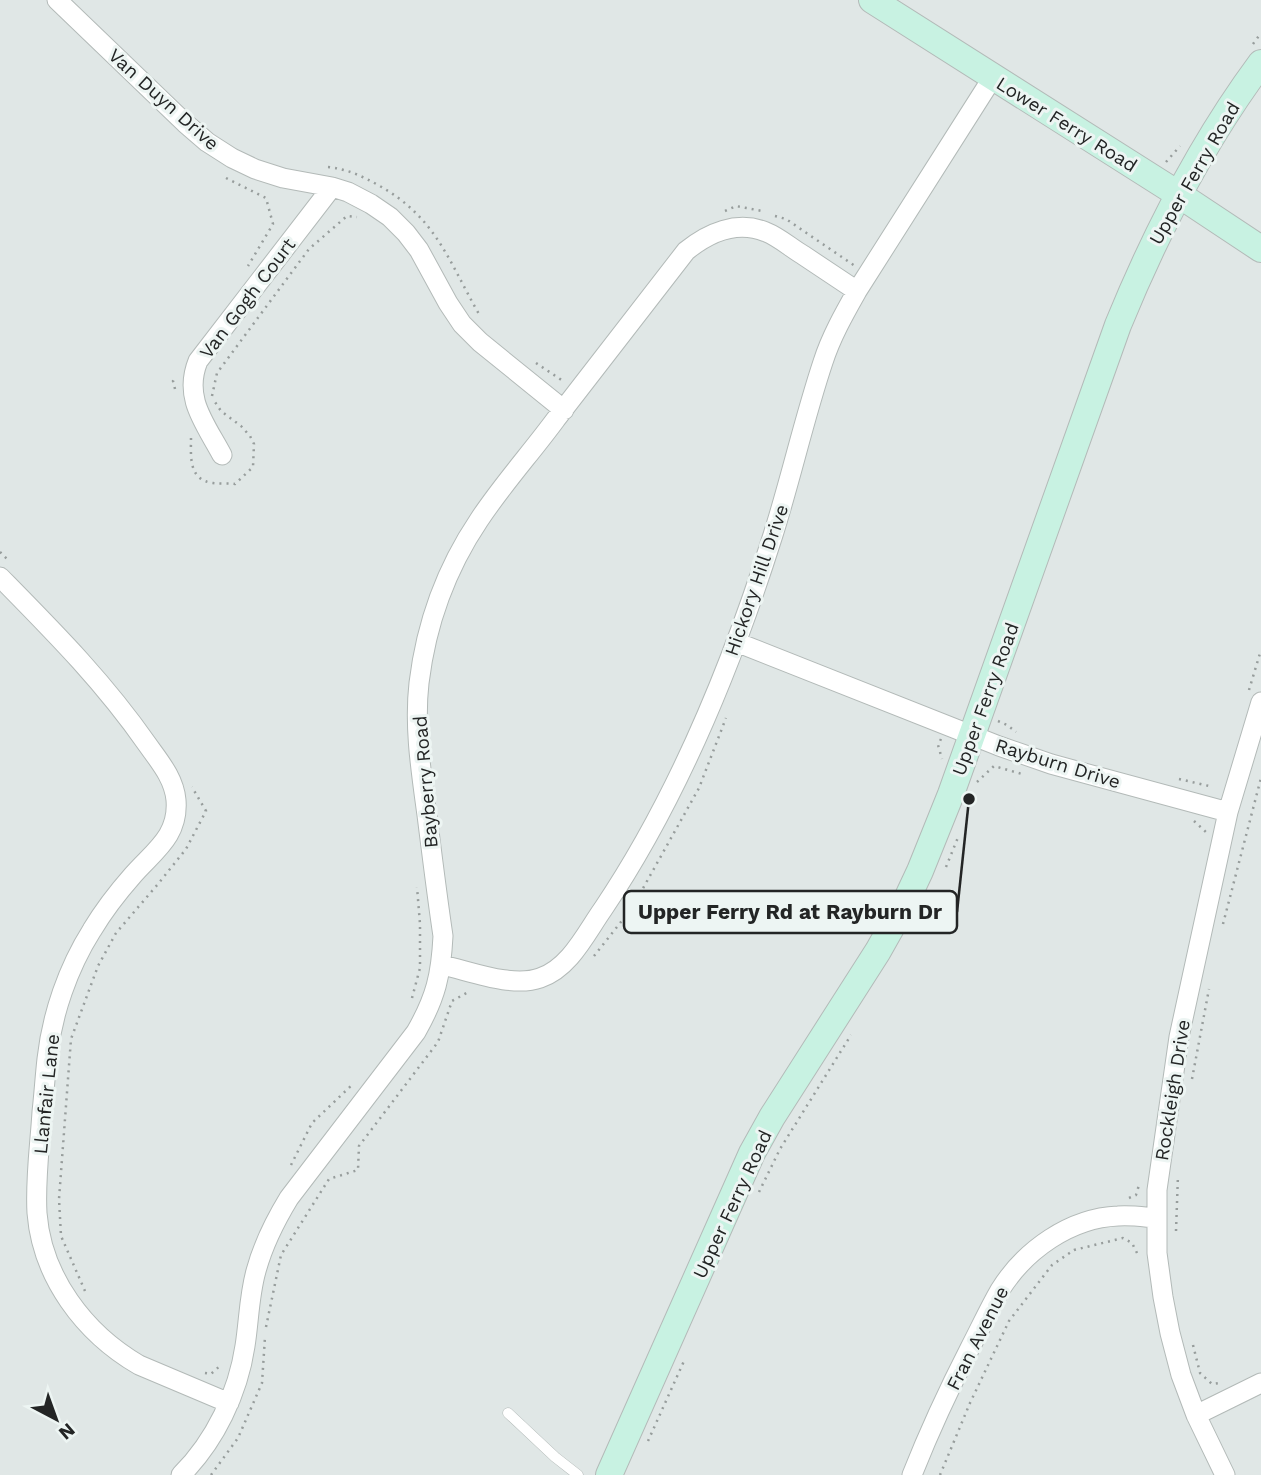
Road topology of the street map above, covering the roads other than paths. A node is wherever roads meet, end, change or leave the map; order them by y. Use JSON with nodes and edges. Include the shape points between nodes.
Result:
{"nodes":[{"id":1,"x":57,"y":0,"type":"edge"},
{"id":2,"x":872,"y":0,"type":"edge"},
{"id":3,"x":1261,"y":63,"type":"edge"},
{"id":4,"x":993,"y":77,"type":"junction"},
{"id":5,"x":332,"y":187,"type":"junction"},
{"id":6,"x":1178,"y":194,"type":"junction"},
{"id":7,"x":1261,"y":249,"type":"edge"},
{"id":8,"x":857,"y":290,"type":"junction"},
{"id":9,"x":564,"y":410,"type":"junction"},
{"id":10,"x":222,"y":455,"type":"dead end"},
{"id":11,"x":7,"y":572,"type":"edge"},
{"id":12,"x":736,"y":642,"type":"junction"},
{"id":13,"x":1261,"y":702,"type":"edge"},
{"id":14,"x":976,"y":724,"type":"junction"},
{"id":15,"x":1228,"y":812,"type":"junction"},
{"id":16,"x":442,"y":965,"type":"junction"},
{"id":17,"x":1156,"y":1218,"type":"junction"},
{"id":18,"x":1261,"y":1383,"type":"edge"},
{"id":19,"x":229,"y":1403,"type":"junction"},
{"id":20,"x":508,"y":1413,"type":"dead end"},
{"id":21,"x":1196,"y":1415,"type":"junction"},
{"id":22,"x":181,"y":1475,"type":"edge"},
{"id":23,"x":578,"y":1475,"type":"edge"},
{"id":24,"x":609,"y":1475,"type":"edge"},
{"id":25,"x":912,"y":1475,"type":"edge"},
{"id":26,"x":1226,"y":1475,"type":"edge"}],
"edges":[{"from":1,"to":5,"type":"street","name":"Van Duyn Drive","via":[[207,142],[255,169]]},
{"from":2,"to":4,"type":"main road","name":"Lower Ferry Road"},
{"from":3,"to":6,"type":"main road","name":"Upper Ferry Road"},
{"from":4,"to":6,"type":"main road","name":"Lower Ferry Road"},
{"from":4,"to":8,"type":"street","name":"Hickory Hill Drive"},
{"from":5,"to":9,"type":"street","name":"Van Duyn Drive","via":[[390,217],[419,250],[462,324]]},
{"from":5,"to":10,"type":"street","name":"Van Gogh Court","via":[[193,373],[194,400]]},
{"from":6,"to":7,"type":"main road","name":"Lower Ferry Road"},
{"from":6,"to":14,"type":"main road","name":"Upper Ferry Road","via":[[1118,326]]},
{"from":8,"to":9,"type":"street","name":"Bayberry Road","via":[[767,232],[748,228],[715,232],[686,251]]},
{"from":8,"to":12,"type":"street","name":"Hickory Hill Drive","via":[[823,360],[764,565]]},
{"from":9,"to":16,"type":"street","name":"Bayberry Road","via":[[479,520],[460,552],[425,646],[417,722],[419,762],[443,936]]},
{"from":11,"to":19,"type":"street","name":"Llanfair Lane","via":[[128,717],[165,770],[176,800],[172,831],[92,931],[54,1023],[36,1188],[43,1245],[68,1300],[103,1341],[139,1365]]},
{"from":12,"to":14,"type":"street","name":"Rayburn Drive"},
{"from":12,"to":16,"type":"street","name":"Hickory Hill Drive","via":[[645,840],[565,962],[553,972],[524,982]]},
{"from":13,"to":15,"type":"street","name":"Rockleigh Drive"},
{"from":14,"to":15,"type":"street","name":"Rayburn Drive","via":[[1051,764]]},
{"from":14,"to":24,"type":"main road","name":"Upper Ferry Road","via":[[905,903],[752,1153]]},
{"from":15,"to":17,"type":"street","name":"Rockleigh Drive","via":[[1179,1037]]},
{"from":16,"to":19,"type":"street","name":"Bayberry Road","via":[[416,1032],[276,1220],[256,1270],[245,1347]]},
{"from":17,"to":21,"type":"street","name":"Rockleigh Drive","via":[[1170,1333]]},
{"from":17,"to":25,"type":"street","name":"Fran Avenue","via":[[1094,1220],[1069,1228],[1029,1254],[1000,1291]]},
{"from":18,"to":21,"type":"street"},
{"from":19,"to":22,"type":"street","name":"Bayberry Road","via":[[200,1453]]},
{"from":20,"to":23,"type":"lane"},
{"from":21,"to":26,"type":"street","name":"Rockleigh Drive"}]}
